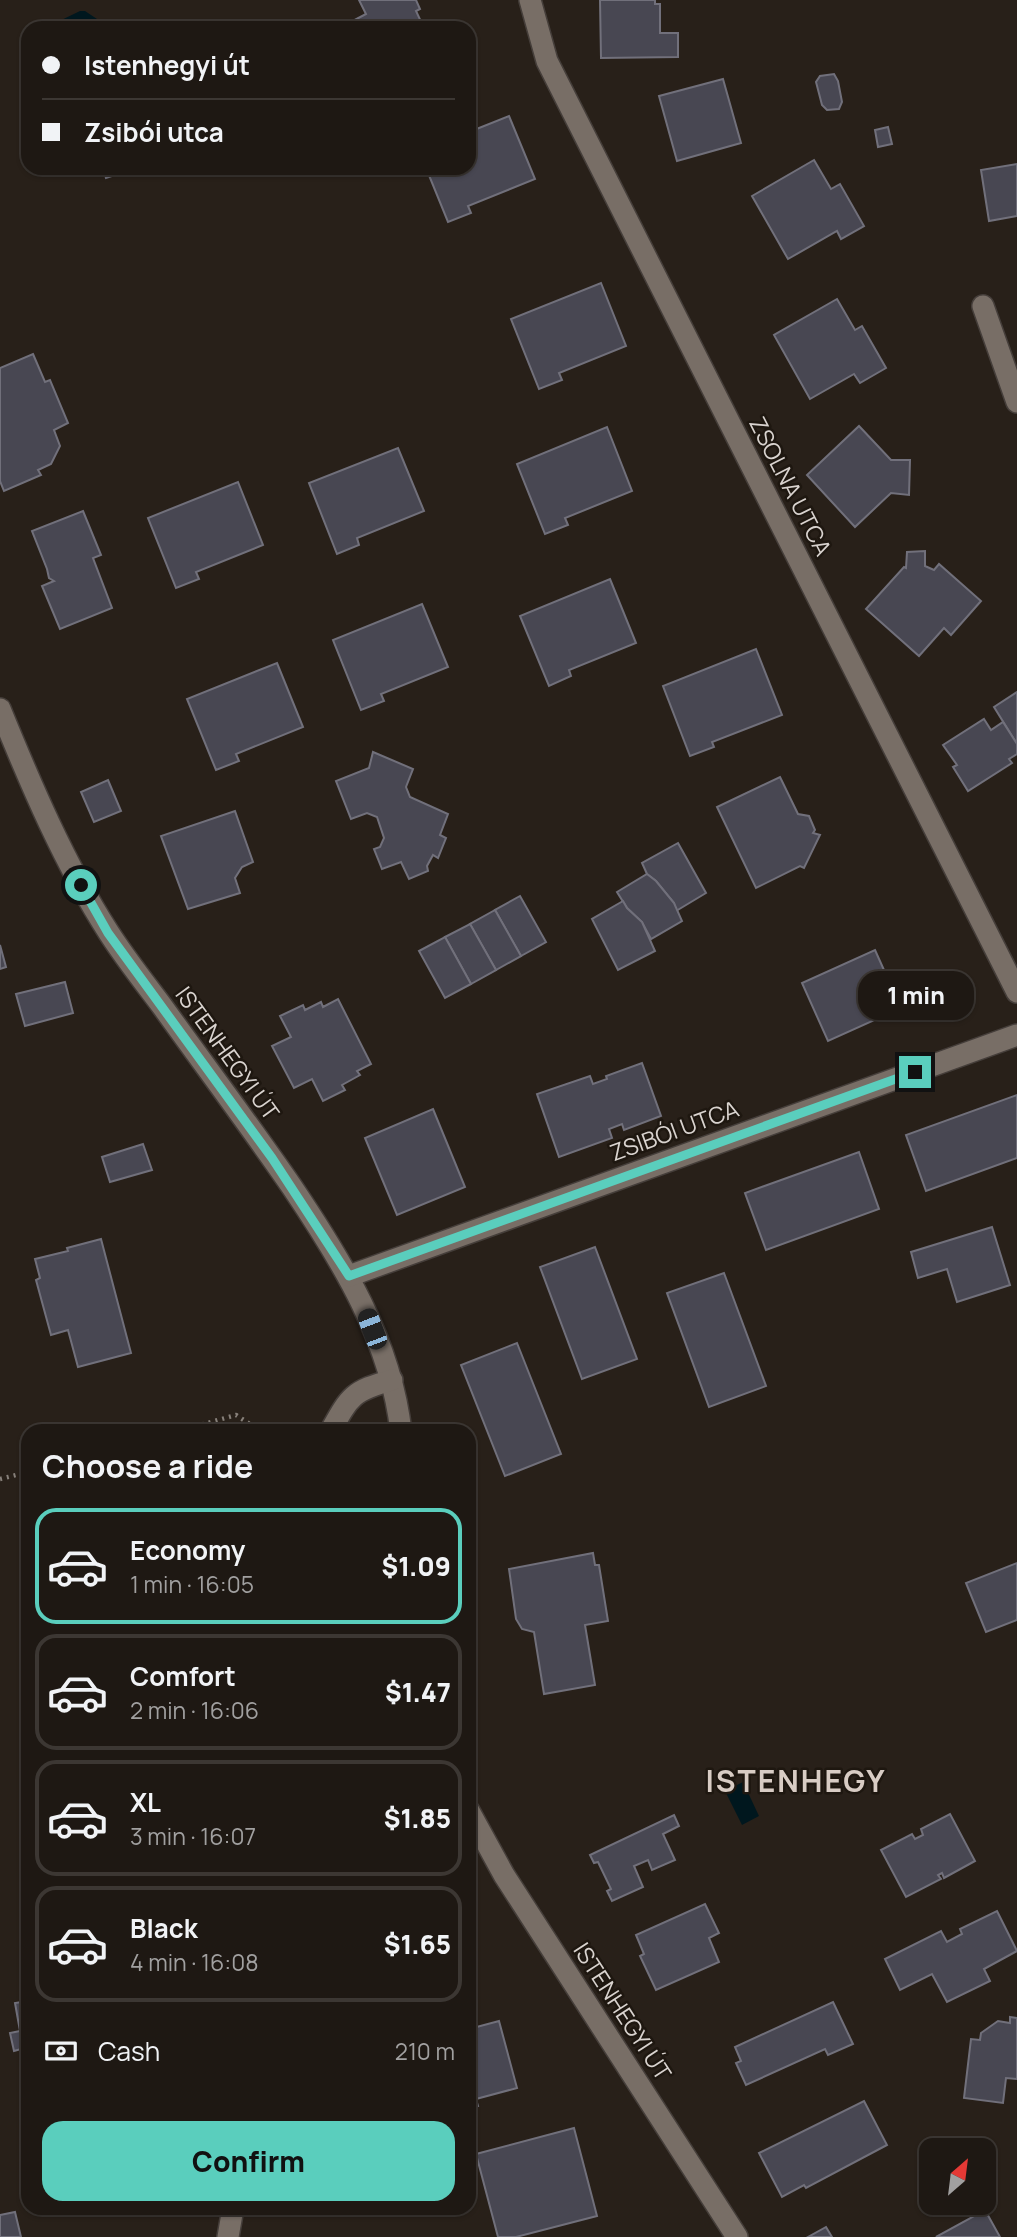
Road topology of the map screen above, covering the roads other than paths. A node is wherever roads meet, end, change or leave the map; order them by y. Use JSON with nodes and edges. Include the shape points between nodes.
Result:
{"nodes":[{"id":1,"x":530,"y":0,"type":"edge"},
{"id":2,"x":984,"y":306,"type":"dead end"},
{"id":3,"x":1017,"y":402,"type":"edge"},
{"id":4,"x":0,"y":709,"type":"edge"},
{"id":5,"x":1017,"y":992,"type":"edge"},
{"id":6,"x":1017,"y":1035,"type":"edge"},
{"id":7,"x":349,"y":1276,"type":"junction"},
{"id":8,"x":392,"y":1380,"type":"junction"},
{"id":9,"x":334,"y":1424,"type":"edge"},
{"id":10,"x":400,"y":1424,"type":"edge"},
{"id":11,"x":476,"y":1824,"type":"edge"},
{"id":12,"x":232,"y":2215,"type":"edge"},
{"id":13,"x":228,"y":2237,"type":"edge"},
{"id":14,"x":737,"y":2237,"type":"edge"}],
"edges":[{"from":1,"to":5,"type":"street","name":"ZSOLNA UTCA","via":[[547,61]]},
{"from":2,"to":3,"type":"street"},
{"from":4,"to":7,"type":"street","name":"ISTENHEGYI ÚT","via":[[68,861],[108,933],[272,1158]]},
{"from":6,"to":7,"type":"street","name":"ZSIBÓI UTCA"},
{"from":7,"to":8,"type":"street","name":"ISTENHEGYI ÚT"},
{"from":8,"to":9,"type":"street","via":[[357,1392]]},
{"from":8,"to":10,"type":"street","name":"ISTENHEGYI ÚT"},
{"from":11,"to":14,"type":"street","name":"ISTENHEGYI ÚT","via":[[504,1875]]},
{"from":12,"to":13,"type":"street"}]}
